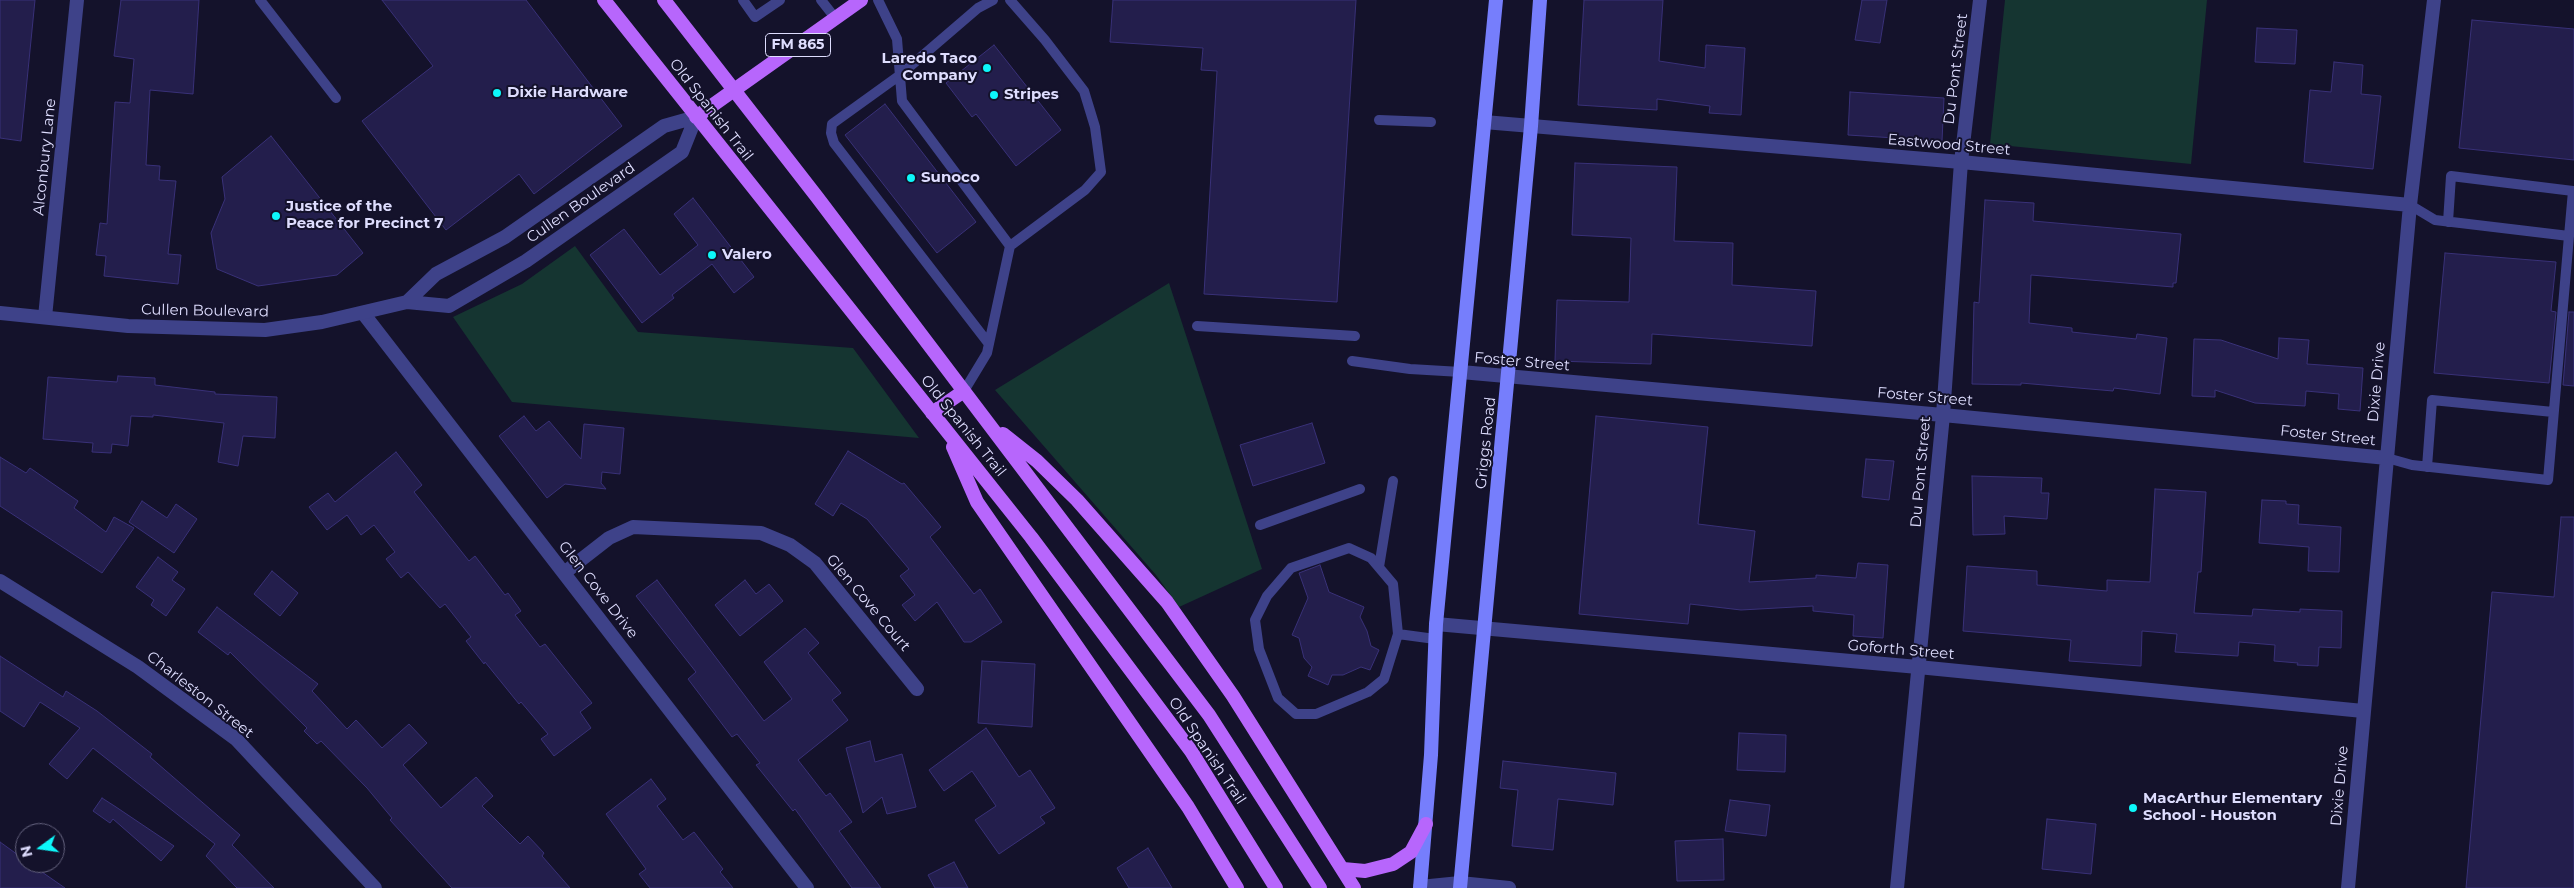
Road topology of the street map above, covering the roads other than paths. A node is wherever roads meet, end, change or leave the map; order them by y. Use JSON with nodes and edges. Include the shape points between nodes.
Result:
{"nodes":[{"id":1,"x":77,"y":0,"type":"edge"},
{"id":2,"x":260,"y":0,"type":"edge"},
{"id":3,"x":604,"y":0,"type":"edge"},
{"id":4,"x":664,"y":0,"type":"edge"},
{"id":5,"x":742,"y":0,"type":"edge"},
{"id":6,"x":780,"y":0,"type":"edge"},
{"id":7,"x":821,"y":0,"type":"edge"},
{"id":8,"x":861,"y":0,"type":"edge"},
{"id":9,"x":878,"y":0,"type":"edge"},
{"id":10,"x":993,"y":0,"type":"edge"},
{"id":11,"x":1010,"y":0,"type":"edge"},
{"id":12,"x":1496,"y":0,"type":"edge"},
{"id":13,"x":1540,"y":0,"type":"edge"},
{"id":14,"x":1980,"y":0,"type":"edge"},
{"id":15,"x":2434,"y":0,"type":"edge"},
{"id":16,"x":836,"y":19,"type":"junction"},
{"id":17,"x":900,"y":75,"type":"junction"},
{"id":18,"x":735,"y":90,"type":"junction"},
{"id":19,"x":336,"y":98,"type":"dead end"},
{"id":20,"x":696,"y":117,"type":"junction"},
{"id":21,"x":1379,"y":120,"type":"dead end"},
{"id":22,"x":1431,"y":122,"type":"dead end"},
{"id":23,"x":1484,"y":122,"type":"junction"},
{"id":24,"x":1531,"y":126,"type":"junction"},
{"id":25,"x":1961,"y":162,"type":"junction"},
{"id":26,"x":2410,"y":205,"type":"junction"},
{"id":27,"x":2448,"y":222,"type":"junction"},
{"id":28,"x":2569,"y":236,"type":"junction"},
{"id":29,"x":1010,"y":246,"type":"junction"},
{"id":30,"x":408,"y":302,"type":"junction"},
{"id":31,"x":0,"y":313,"type":"edge"},
{"id":32,"x":363,"y":313,"type":"junction"},
{"id":33,"x":45,"y":317,"type":"junction"},
{"id":34,"x":1197,"y":326,"type":"dead end"},
{"id":35,"x":1355,"y":336,"type":"dead end"},
{"id":36,"x":989,"y":344,"type":"junction"},
{"id":37,"x":1352,"y":360,"type":"dead end"},
{"id":38,"x":1460,"y":372,"type":"junction"},
{"id":39,"x":1508,"y":377,"type":"junction"},
{"id":40,"x":964,"y":391,"type":"junction"},
{"id":41,"x":2553,"y":412,"type":"junction"},
{"id":42,"x":932,"y":413,"type":"junction"},
{"id":43,"x":1943,"y":415,"type":"junction"},
{"id":44,"x":986,"y":420,"type":"junction"},
{"id":45,"x":946,"y":431,"type":"junction"},
{"id":46,"x":2386,"y":458,"type":"junction"},
{"id":47,"x":2427,"y":467,"type":"junction"},
{"id":48,"x":1393,"y":481,"type":"dead end"},
{"id":49,"x":1360,"y":489,"type":"dead end"},
{"id":50,"x":1260,"y":525,"type":"dead end"},
{"id":51,"x":1379,"y":568,"type":"junction"},
{"id":52,"x":564,"y":574,"type":"junction"},
{"id":53,"x":0,"y":581,"type":"edge"},
{"id":54,"x":1484,"y":630,"type":"junction"},
{"id":55,"x":1436,"y":632,"type":"junction"},
{"id":56,"x":1398,"y":634,"type":"junction"},
{"id":57,"x":1918,"y":667,"type":"junction"},
{"id":58,"x":918,"y":689,"type":"dead end"},
{"id":59,"x":2363,"y":711,"type":"junction"},
{"id":60,"x":1426,"y":824,"type":"junction"},
{"id":61,"x":1343,"y":869,"type":"junction"},
{"id":62,"x":1460,"y":886,"type":"edge"},
{"id":63,"x":375,"y":888,"type":"edge"},
{"id":64,"x":807,"y":888,"type":"edge"},
{"id":65,"x":1237,"y":888,"type":"edge"},
{"id":66,"x":1276,"y":888,"type":"edge"},
{"id":67,"x":1320,"y":888,"type":"edge"},
{"id":68,"x":1354,"y":888,"type":"edge"},
{"id":69,"x":1420,"y":888,"type":"edge"},
{"id":70,"x":1509,"y":888,"type":"edge"},
{"id":71,"x":1897,"y":888,"type":"edge"},
{"id":72,"x":2348,"y":888,"type":"edge"}],
"edges":[{"from":1,"to":33,"type":"street","name":"Alconbury Lane"},
{"from":2,"to":19,"type":"lane"},
{"from":3,"to":20,"type":"main road","name":"Old Spanish Trail"},
{"from":4,"to":18,"type":"main road","name":"Old Spanish Trail"},
{"from":5,"to":6,"type":"lane","via":[[755,16]]},
{"from":7,"to":16,"type":"lane"},
{"from":8,"to":16,"type":"main road","name":"Cullen Boulevard","number":"FM 865"},
{"from":9,"to":17,"type":"lane","via":[[897,39]]},
{"from":10,"to":17,"type":"lane","via":[[978,8]]},
{"from":11,"to":29,"type":"lane","via":[[1084,92],[1094,127],[1101,172],[1095,182]]},
{"from":12,"to":23,"type":"main road"},
{"from":13,"to":24,"type":"main road","name":"Griggs Road"},
{"from":14,"to":25,"type":"street","name":"Du Pont Street"},
{"from":15,"to":26,"type":"street","name":"Dixie Drive"},
{"from":16,"to":18,"type":"main road","name":"Cullen Boulevard","number":"FM 865"},
{"from":17,"to":29,"type":"lane","via":[[902,101]]},
{"from":17,"to":36,"type":"lane","via":[[832,124],[834,143]]},
{"from":18,"to":20,"type":"main road","name":"Cullen Boulevard","number":"FM 865"},
{"from":18,"to":40,"type":"main road","name":"Old Spanish Trail"},
{"from":20,"to":30,"type":"street","name":"Cullen Boulevard","via":[[664,126],[505,237],[436,274]]},
{"from":20,"to":30,"type":"street","name":"Cullen Boulevard","via":[[682,152],[526,261],[448,306]]},
{"from":20,"to":42,"type":"main road","name":"Old Spanish Trail"},
{"from":21,"to":22,"type":"lane"},
{"from":23,"to":24,"type":"street","name":"Eastwood Street"},
{"from":23,"to":38,"type":"main road"},
{"from":24,"to":25,"type":"street","name":"Eastwood Street"},
{"from":24,"to":39,"type":"main road","name":"Griggs Road"},
{"from":25,"to":26,"type":"street","name":"Eastwood Street"},
{"from":25,"to":43,"type":"street","name":"Du Pont Street"},
{"from":26,"to":27,"type":"lane","via":[[2435,220]]},
{"from":26,"to":46,"type":"street","name":"Dixie Drive"},
{"from":27,"to":28,"type":"lane"},
{"from":27,"to":28,"type":"lane","via":[[2452,176],[2573,191]]},
{"from":28,"to":41,"type":"lane"},
{"from":29,"to":36,"type":"lane"},
{"from":30,"to":32,"type":"street","name":"Cullen Boulevard"},
{"from":31,"to":33,"type":"street","name":"Cullen Boulevard"},
{"from":32,"to":33,"type":"street","name":"Cullen Boulevard","via":[[265,330],[128,326]]},
{"from":32,"to":52,"type":"street","name":"Glen Cove Drive"},
{"from":34,"to":35,"type":"lane"},
{"from":36,"to":40,"type":"lane","via":[[982,363]]},
{"from":37,"to":38,"type":"lane","via":[[1410,369]]},
{"from":38,"to":39,"type":"street","name":"Foster Street"},
{"from":38,"to":55,"type":"main road"},
{"from":39,"to":43,"type":"street","name":"Foster Street"},
{"from":39,"to":54,"type":"main road","name":"Griggs Road"},
{"from":40,"to":42,"type":"main road"},
{"from":40,"to":44,"type":"main road","name":"Old Spanish Trail"},
{"from":41,"to":47,"type":"lane","via":[[2432,400]]},
{"from":41,"to":47,"type":"lane","via":[[2548,480]]},
{"from":42,"to":45,"type":"main road","name":"Old Spanish Trail"},
{"from":43,"to":46,"type":"street","name":"Foster Street"},
{"from":43,"to":57,"type":"street","name":"Du Pont Street"},
{"from":44,"to":61,"type":"main road","via":[[1037,461],[1078,500],[1167,602],[1233,696]]},
{"from":44,"to":67,"type":"main road","name":"Old Spanish Trail","via":[[1209,715]]},
{"from":45,"to":65,"type":"main road","via":[[977,502],[1188,806]]},
{"from":45,"to":66,"type":"main road","name":"Old Spanish Trail","via":[[1032,536],[1191,751]]},
{"from":46,"to":47,"type":"lane"},
{"from":46,"to":59,"type":"street","name":"Dixie Drive"},
{"from":48,"to":51,"type":"lane"},
{"from":49,"to":50,"type":"lane"},
{"from":51,"to":56,"type":"lane","via":[[1393,584]]},
{"from":51,"to":56,"type":"lane","via":[[1371,558],[1349,548],[1291,568],[1267,596],[1255,620],[1260,649],[1278,698],[1296,714],[1316,714],[1368,692],[1384,679]]},
{"from":52,"to":58,"type":"street","name":"Glen Cove Court","via":[[609,538],[633,527],[761,533],[790,545],[815,563]]},
{"from":52,"to":64,"type":"street","name":"Glen Cove Drive"},
{"from":53,"to":63,"type":"street","name":"Charleston Street","via":[[138,666],[236,738]]},
{"from":54,"to":55,"type":"street","name":"Goforth Street"},
{"from":54,"to":57,"type":"street","name":"Goforth Street"},
{"from":54,"to":62,"type":"main road","name":"Griggs Road"},
{"from":55,"to":56,"type":"lane"},
{"from":55,"to":60,"type":"main road"},
{"from":57,"to":59,"type":"street","name":"Goforth Street"},
{"from":57,"to":71,"type":"street","name":"Du Pont Street"},
{"from":59,"to":72,"type":"street","name":"Dixie Drive"},
{"from":60,"to":61,"type":"main road","via":[[1411,852],[1393,864],[1365,871]]},
{"from":60,"to":69,"type":"main road"},
{"from":61,"to":68,"type":"main road"},
{"from":62,"to":69,"type":"street"},
{"from":62,"to":70,"type":"street"}]}
